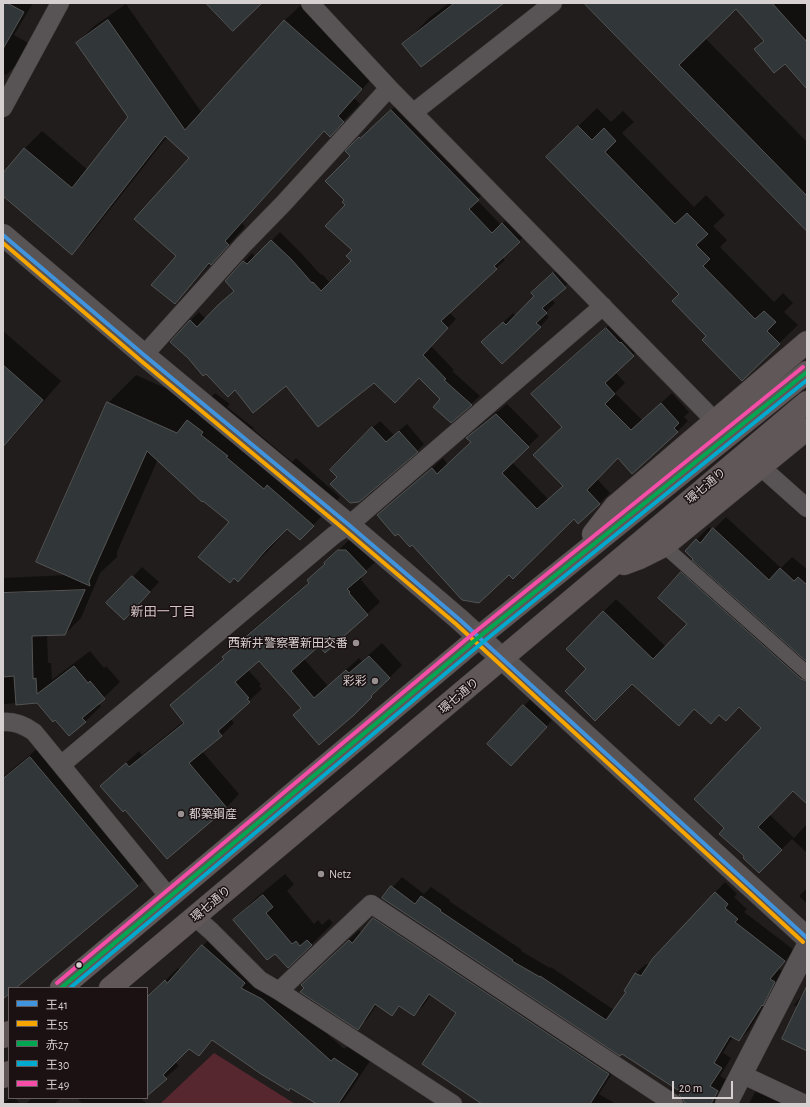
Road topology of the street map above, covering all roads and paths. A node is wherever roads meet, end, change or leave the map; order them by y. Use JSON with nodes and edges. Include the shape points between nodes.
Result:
{"nodes":[{"id":1,"x":60,"y":3,"type":"edge"},
{"id":2,"x":310,"y":3,"type":"edge"},
{"id":3,"x":553,"y":3,"type":"edge"},
{"id":4,"x":389,"y":88,"type":"junction"},
{"id":5,"x":3,"y":108,"type":"edge"},
{"id":6,"x":414,"y":112,"type":"junction"},
{"id":7,"x":3,"y":235,"type":"edge"},
{"id":8,"x":603,"y":306,"type":"junction"},
{"id":9,"x":807,"y":342,"type":"edge"},
{"id":10,"x":144,"y":355,"type":"junction"},
{"id":11,"x":807,"y":372,"type":"edge"},
{"id":12,"x":806,"y":403,"type":"edge"},
{"id":13,"x":715,"y":422,"type":"junction"},
{"id":14,"x":807,"y":429,"type":"edge"},
{"id":15,"x":761,"y":467,"type":"junction"},
{"id":16,"x":807,"y":508,"type":"edge"},
{"id":17,"x":349,"y":525,"type":"junction"},
{"id":18,"x":664,"y":546,"type":"junction"},
{"id":19,"x":577,"y":558,"type":"junction"},
{"id":20,"x":604,"y":572,"type":"junction"},
{"id":21,"x":479,"y":637,"type":"junction"},
{"id":22,"x":502,"y":658,"type":"junction"},
{"id":23,"x":807,"y":673,"type":"edge"},
{"id":24,"x":3,"y":722,"type":"edge"},
{"id":25,"x":61,"y":765,"type":"junction"},
{"id":26,"x":169,"y":897,"type":"junction"},
{"id":27,"x":195,"y":917,"type":"junction"},
{"id":28,"x":807,"y":938,"type":"edge"},
{"id":29,"x":807,"y":947,"type":"edge"},
{"id":30,"x":62,"y":987,"type":"edge"},
{"id":31,"x":111,"y":987,"type":"edge"},
{"id":32,"x":279,"y":991,"type":"junction"},
{"id":33,"x":741,"y":1074,"type":"junction"},
{"id":34,"x":452,"y":1104,"type":"edge"},
{"id":35,"x":674,"y":1104,"type":"edge"},
{"id":36,"x":726,"y":1104,"type":"edge"},
{"id":37,"x":804,"y":1104,"type":"edge"}],
"edges":[{"from":1,"to":5,"type":"street"},
{"from":2,"to":4,"type":"street"},
{"from":3,"to":6,"type":"street"},
{"from":4,"to":6,"type":"street"},
{"from":4,"to":10,"type":"street"},
{"from":6,"to":8,"type":"street"},
{"from":7,"to":10,"type":"street"},
{"from":8,"to":13,"type":"street"},
{"from":8,"to":17,"type":"street"},
{"from":9,"to":13,"type":"main road"},
{"from":10,"to":17,"type":"street"},
{"from":11,"to":19,"type":"main road","name":"環七通り"},
{"from":12,"to":20,"type":"main road","name":"環七通り"},
{"from":13,"to":19,"type":"main road","via":[[615,506]]},
{"from":14,"to":15,"type":"main road"},
{"from":15,"to":16,"type":"street"},
{"from":15,"to":18,"type":"main road"},
{"from":17,"to":21,"type":"street"},
{"from":17,"to":25,"type":"street"},
{"from":18,"to":20,"type":"main road"},
{"from":18,"to":23,"type":"street"},
{"from":19,"to":21,"type":"main road","name":"環七通り"},
{"from":20,"to":22,"type":"main road","name":"環七通り"},
{"from":21,"to":22,"type":"street"},
{"from":21,"to":26,"type":"main road","name":"環七通り"},
{"from":22,"to":27,"type":"main road","name":"環七通り"},
{"from":22,"to":28,"type":"street"},
{"from":24,"to":25,"type":"street","via":[[11,721],[24,725],[34,732]]},
{"from":25,"to":26,"type":"street"},
{"from":26,"to":30,"type":"main road","name":"環七通り"},
{"from":27,"to":31,"type":"main road","name":"環七通り"},
{"from":27,"to":32,"type":"street","via":[[260,980]]},
{"from":29,"to":33,"type":"street"},
{"from":32,"to":34,"type":"street"},
{"from":32,"to":35,"type":"street","via":[[371,904]]},
{"from":33,"to":36,"type":"street"},
{"from":33,"to":37,"type":"street"}]}
